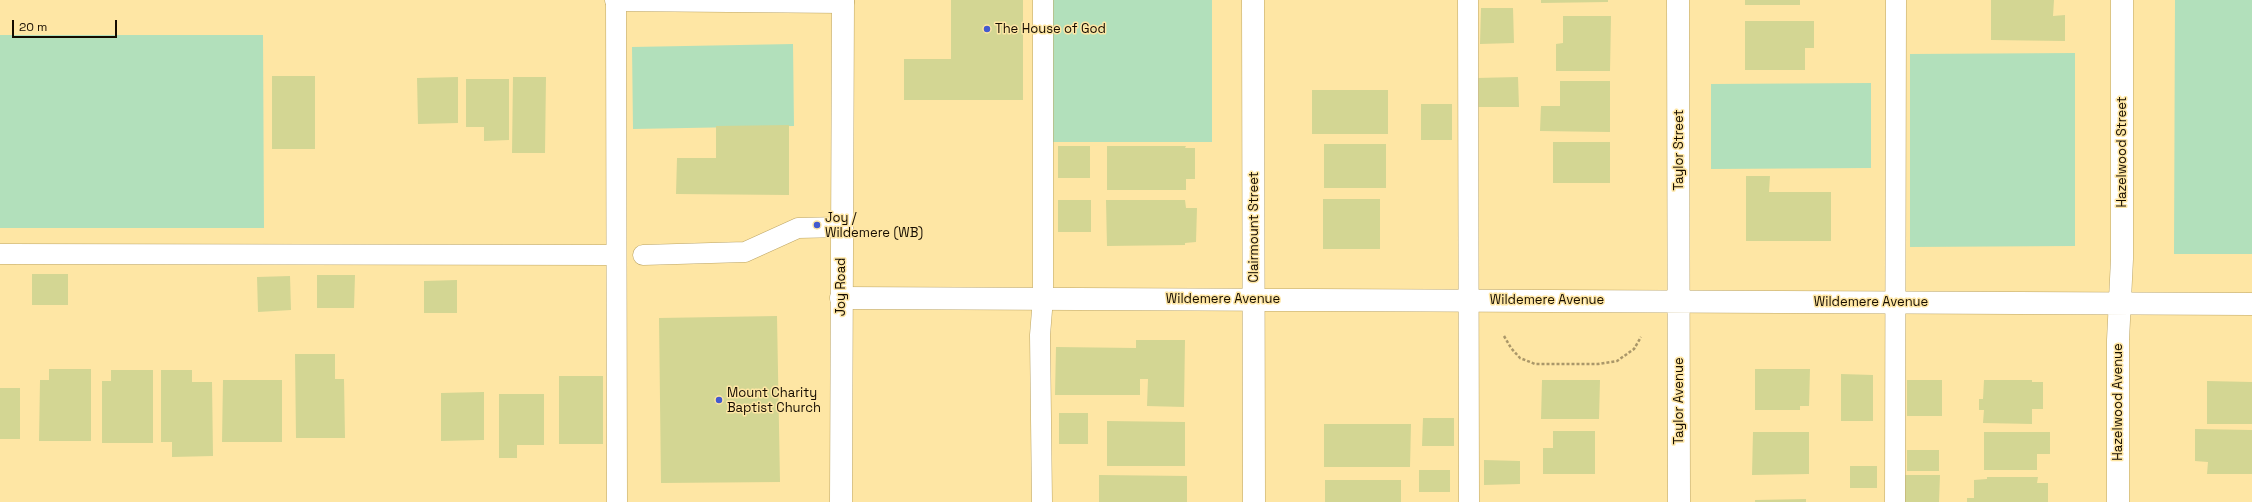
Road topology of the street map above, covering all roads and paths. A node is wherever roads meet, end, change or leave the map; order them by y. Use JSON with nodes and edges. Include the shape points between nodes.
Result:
{"nodes":[{"id":1,"x":616,"y":0,"type":"edge"},
{"id":2,"x":1043,"y":0,"type":"edge"},
{"id":3,"x":1253,"y":0,"type":"edge"},
{"id":4,"x":1468,"y":0,"type":"edge"},
{"id":5,"x":1678,"y":0,"type":"edge"},
{"id":6,"x":1896,"y":0,"type":"edge"},
{"id":7,"x":2122,"y":0,"type":"edge"},
{"id":8,"x":842,"y":1,"type":"edge"},
{"id":9,"x":842,"y":227,"type":"junction"},
{"id":10,"x":0,"y":254,"type":"edge"},
{"id":11,"x":643,"y":255,"type":"dead end"},
{"id":12,"x":616,"y":256,"type":"junction"},
{"id":13,"x":841,"y":298,"type":"junction"},
{"id":14,"x":1043,"y":298,"type":"junction"},
{"id":15,"x":1254,"y":299,"type":"junction"},
{"id":16,"x":1470,"y":300,"type":"junction"},
{"id":17,"x":1679,"y":300,"type":"junction"},
{"id":18,"x":1896,"y":302,"type":"junction"},
{"id":19,"x":2120,"y":303,"type":"junction"},
{"id":20,"x":2252,"y":304,"type":"edge"},
{"id":21,"x":1504,"y":336,"type":"dead end"},
{"id":22,"x":1641,"y":337,"type":"dead end"},
{"id":23,"x":617,"y":502,"type":"edge"},
{"id":24,"x":841,"y":502,"type":"edge"},
{"id":25,"x":1042,"y":502,"type":"edge"},
{"id":26,"x":1254,"y":502,"type":"edge"},
{"id":27,"x":1469,"y":502,"type":"edge"},
{"id":28,"x":1679,"y":502,"type":"edge"},
{"id":29,"x":1895,"y":502,"type":"edge"},
{"id":30,"x":2118,"y":502,"type":"edge"}],
"edges":[{"from":1,"to":8,"type":"street"},
{"from":1,"to":12,"type":"lane"},
{"from":2,"to":14,"type":"lane"},
{"from":3,"to":15,"type":"street","name":"Clairmount Street"},
{"from":4,"to":16,"type":"lane"},
{"from":5,"to":17,"type":"street","name":"Taylor Street"},
{"from":6,"to":18,"type":"lane"},
{"from":7,"to":19,"type":"street","name":"Hazelwood Street"},
{"from":8,"to":9,"type":"street","name":"Joy Road"},
{"from":9,"to":11,"type":"lane","via":[[798,228],[745,252]]},
{"from":9,"to":13,"type":"street","name":"Joy Road"},
{"from":10,"to":12,"type":"lane"},
{"from":12,"to":23,"type":"lane"},
{"from":13,"to":14,"type":"street","name":"Wildemere Avenue"},
{"from":13,"to":24,"type":"street","name":"Joy Road"},
{"from":14,"to":15,"type":"street","name":"Wildemere Avenue"},
{"from":14,"to":25,"type":"lane","via":[[1040,335]]},
{"from":15,"to":16,"type":"street","name":"Wildemere Avenue"},
{"from":15,"to":26,"type":"street","name":"Clairmount Street"},
{"from":16,"to":17,"type":"street","name":"Wildemere Avenue"},
{"from":16,"to":27,"type":"lane"},
{"from":17,"to":18,"type":"street","name":"Wildemere Avenue"},
{"from":17,"to":28,"type":"street","name":"Taylor Avenue"},
{"from":18,"to":19,"type":"street","name":"Wildemere Avenue"},
{"from":18,"to":29,"type":"lane"},
{"from":19,"to":20,"type":"street","name":"Wildemere Avenue"},
{"from":19,"to":30,"type":"street","name":"Hazelwood Avenue"},
{"from":21,"to":22,"type":"path","via":[[1520,358],[1535,364],[1598,364],[1617,361],[1634,349]]}]}
